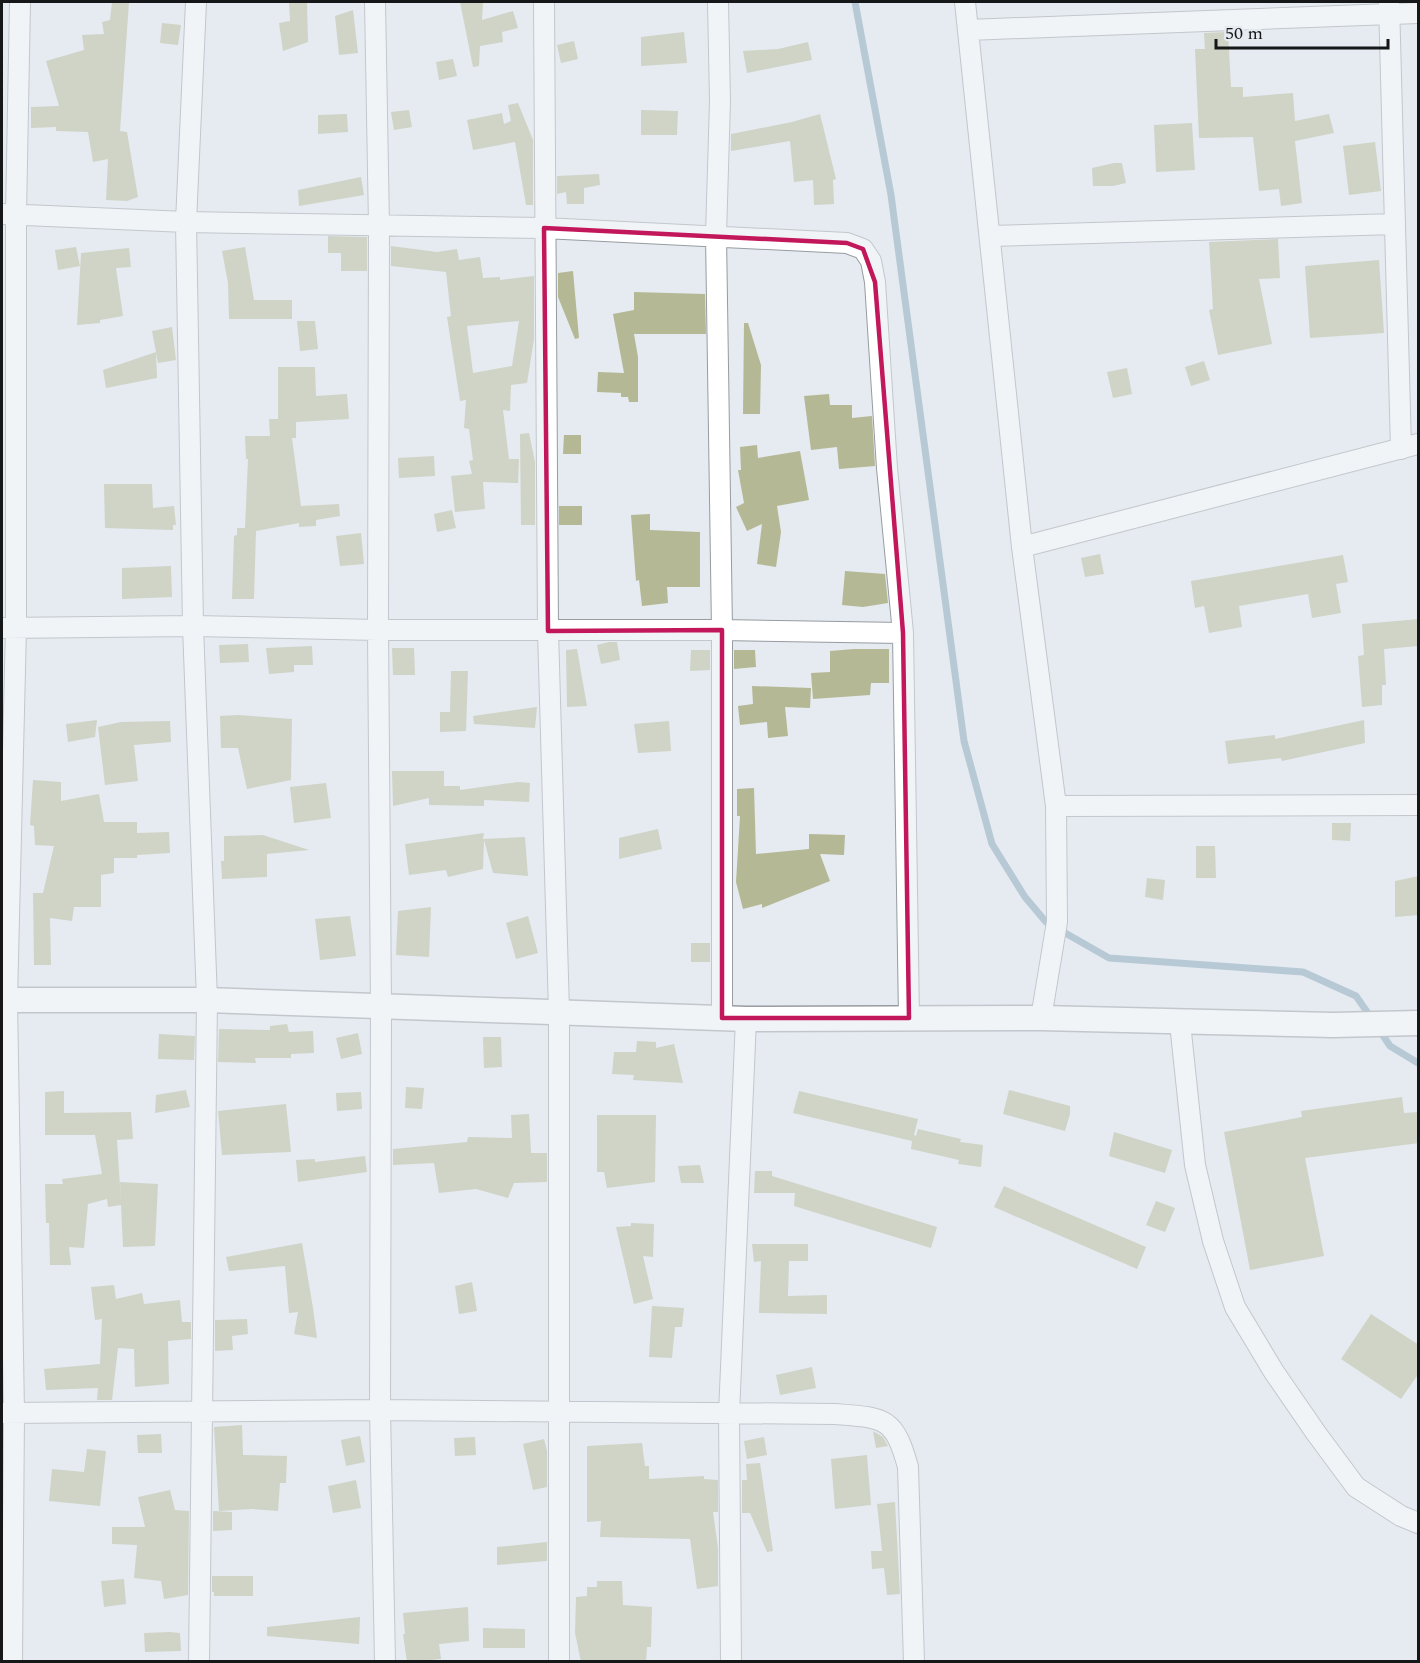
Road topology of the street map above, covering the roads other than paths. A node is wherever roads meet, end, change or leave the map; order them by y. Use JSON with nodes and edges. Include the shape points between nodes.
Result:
{"nodes":[{"id":1,"x":20,"y":2,"type":"edge"},
{"id":2,"x":196,"y":2,"type":"edge"},
{"id":3,"x":375,"y":2,"type":"edge"},
{"id":4,"x":544,"y":2,"type":"edge"},
{"id":5,"x":718,"y":2,"type":"edge"},
{"id":6,"x":965,"y":2,"type":"edge"},
{"id":7,"x":1390,"y":8,"type":"edge"},
{"id":8,"x":1419,"y":13,"type":"edge"},
{"id":9,"x":968,"y":30,"type":"junction"},
{"id":10,"x":9,"y":214,"type":"edge"},
{"id":11,"x":186,"y":222,"type":"junction"},
{"id":12,"x":1395,"y":224,"type":"junction"},
{"id":13,"x":379,"y":226,"type":"junction"},
{"id":14,"x":544,"y":228,"type":"junction"},
{"id":15,"x":716,"y":235,"type":"junction"},
{"id":16,"x":990,"y":236,"type":"junction"},
{"id":17,"x":1410,"y":446,"type":"edge"},
{"id":18,"x":1022,"y":547,"type":"junction"},
{"id":19,"x":193,"y":626,"type":"junction"},
{"id":20,"x":9,"y":628,"type":"edge"},
{"id":21,"x":378,"y":630,"type":"junction"},
{"id":22,"x":722,"y":630,"type":"junction"},
{"id":23,"x":548,"y":631,"type":"junction"},
{"id":24,"x":903,"y":633,"type":"junction"},
{"id":25,"x":1419,"y":805,"type":"edge"},
{"id":26,"x":1056,"y":806,"type":"junction"},
{"id":27,"x":4,"y":1000,"type":"edge"},
{"id":28,"x":207,"y":1000,"type":"junction"},
{"id":29,"x":381,"y":1006,"type":"junction"},
{"id":30,"x":559,"y":1011,"type":"junction"},
{"id":31,"x":722,"y":1018,"type":"junction"},
{"id":32,"x":909,"y":1018,"type":"junction"},
{"id":33,"x":1041,"y":1018,"type":"junction"},
{"id":34,"x":746,"y":1019,"type":"junction"},
{"id":35,"x":1180,"y":1023,"type":"junction"},
{"id":36,"x":1419,"y":1023,"type":"edge"},
{"id":37,"x":380,"y":1410,"type":"junction"},
{"id":38,"x":203,"y":1411,"type":"junction"},
{"id":39,"x":559,"y":1411,"type":"junction"},
{"id":40,"x":8,"y":1413,"type":"edge"},
{"id":41,"x":729,"y":1414,"type":"junction"},
{"id":42,"x":1419,"y":1523,"type":"edge"},
{"id":43,"x":12,"y":1662,"type":"edge"},
{"id":44,"x":199,"y":1662,"type":"edge"},
{"id":45,"x":385,"y":1662,"type":"edge"},
{"id":46,"x":559,"y":1662,"type":"edge"},
{"id":47,"x":731,"y":1662,"type":"edge"},
{"id":48,"x":914,"y":1662,"type":"edge"}],
"edges":[{"from":1,"to":10,"type":"street"},
{"from":2,"to":11,"type":"street"},
{"from":3,"to":13,"type":"street"},
{"from":4,"to":14,"type":"street"},
{"from":5,"to":15,"type":"street"},
{"from":6,"to":9,"type":"street"},
{"from":7,"to":8,"type":"street"},
{"from":7,"to":9,"type":"street"},
{"from":7,"to":12,"type":"street"},
{"from":9,"to":16,"type":"street"},
{"from":10,"to":11,"type":"street"},
{"from":10,"to":20,"type":"street"},
{"from":11,"to":13,"type":"street"},
{"from":11,"to":19,"type":"street"},
{"from":12,"to":16,"type":"street"},
{"from":12,"to":17,"type":"street"},
{"from":13,"to":14,"type":"street"},
{"from":13,"to":21,"type":"street"},
{"from":14,"to":15,"type":"street"},
{"from":14,"to":23,"type":"street"},
{"from":15,"to":22,"type":"street"},
{"from":15,"to":24,"type":"street","via":[[847,243],[863,249],[871,261]]},
{"from":16,"to":18,"type":"street"},
{"from":17,"to":18,"type":"street"},
{"from":18,"to":26,"type":"street"},
{"from":19,"to":20,"type":"street"},
{"from":19,"to":21,"type":"street"},
{"from":19,"to":28,"type":"street"},
{"from":20,"to":27,"type":"street"},
{"from":21,"to":23,"type":"street"},
{"from":21,"to":29,"type":"street"},
{"from":22,"to":23,"type":"street"},
{"from":22,"to":24,"type":"street"},
{"from":22,"to":31,"type":"street"},
{"from":23,"to":30,"type":"street"},
{"from":24,"to":32,"type":"street"},
{"from":25,"to":26,"type":"street"},
{"from":26,"to":33,"type":"street","via":[[1057,922]]},
{"from":27,"to":28,"type":"street"},
{"from":27,"to":40,"type":"street"},
{"from":28,"to":29,"type":"street"},
{"from":28,"to":38,"type":"street"},
{"from":29,"to":30,"type":"street"},
{"from":29,"to":37,"type":"street"},
{"from":30,"to":31,"type":"street"},
{"from":30,"to":39,"type":"street"},
{"from":31,"to":34,"type":"street"},
{"from":32,"to":33,"type":"street"},
{"from":32,"to":34,"type":"street"},
{"from":33,"to":35,"type":"street"},
{"from":34,"to":41,"type":"street"},
{"from":35,"to":36,"type":"street"},
{"from":35,"to":42,"type":"street","via":[[1196,1166],[1213,1241],[1235,1307],[1274,1372],[1356,1486],[1401,1516]]},
{"from":37,"to":38,"type":"street"},
{"from":37,"to":39,"type":"street"},
{"from":37,"to":45,"type":"street"},
{"from":38,"to":40,"type":"street"},
{"from":38,"to":44,"type":"street"},
{"from":39,"to":41,"type":"street"},
{"from":39,"to":46,"type":"street"},
{"from":40,"to":43,"type":"street"},
{"from":41,"to":47,"type":"street"},
{"from":41,"to":48,"type":"street","via":[[835,1414],[872,1417],[891,1426],[902,1444],[908,1467]]}]}
